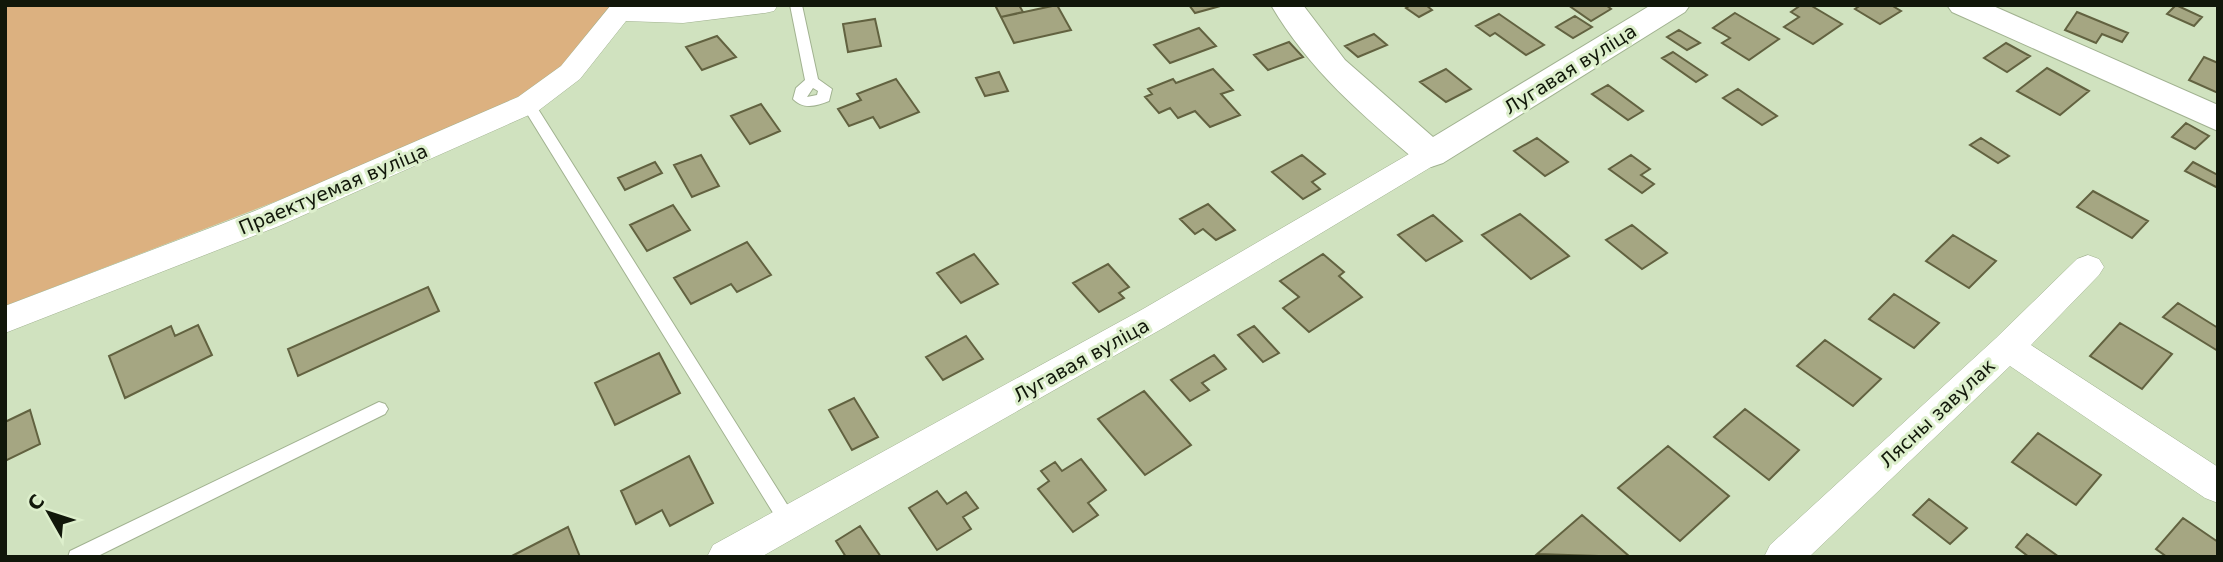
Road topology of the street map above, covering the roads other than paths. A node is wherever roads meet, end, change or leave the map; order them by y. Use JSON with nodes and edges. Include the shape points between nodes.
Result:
{"nodes":[{"id":1,"x":765,"y":5,"type":"edge"},
{"id":2,"x":796,"y":5,"type":"edge"},
{"id":3,"x":1287,"y":5,"type":"edge"},
{"id":4,"x":1674,"y":5,"type":"edge"},
{"id":5,"x":1963,"y":5,"type":"edge"},
{"id":6,"x":621,"y":9,"type":"edge"},
{"id":7,"x":812,"y":81,"type":"dead end"},
{"id":8,"x":528,"y":104,"type":"junction"},
{"id":9,"x":2218,"y":119,"type":"edge"},
{"id":10,"x":1431,"y":154,"type":"junction"},
{"id":11,"x":2088,"y":267,"type":"dead end"},
{"id":12,"x":5,"y":320,"type":"edge"},
{"id":13,"x":2008,"y":347,"type":"junction"},
{"id":14,"x":379,"y":409,"type":"dead end"},
{"id":15,"x":2218,"y":487,"type":"edge"},
{"id":16,"x":789,"y":523,"type":"junction"},
{"id":17,"x":739,"y":554,"type":"edge"},
{"id":18,"x":77,"y":557,"type":"edge"},
{"id":19,"x":1783,"y":557,"type":"edge"}],
"edges":[{"from":1,"to":6,"type":"street","via":[[683,15]]},
{"from":2,"to":7,"type":"lane"},
{"from":3,"to":10,"type":"street","via":[[1299,28],[1334,71]]},
{"from":4,"to":10,"type":"street","name":"Лугавая вуліца"},
{"from":5,"to":9,"type":"street"},
{"from":6,"to":8,"type":"street","name":"Праектуемая вуліца","via":[[597,47],[572,74]]},
{"from":8,"to":12,"type":"street","name":"Праектуемая вуліца","via":[[268,218]]},
{"from":8,"to":16,"type":"lane"},
{"from":10,"to":16,"type":"street","name":"Лугавая вуліца","via":[[1154,318]]},
{"from":11,"to":13,"type":"street","name":"Лясны завулак"},
{"from":13,"to":15,"type":"street"},
{"from":13,"to":19,"type":"street","name":"Лясны завулак"},
{"from":14,"to":18,"type":"lane"},
{"from":16,"to":17,"type":"street","name":"Лугавая вуліца"}]}
